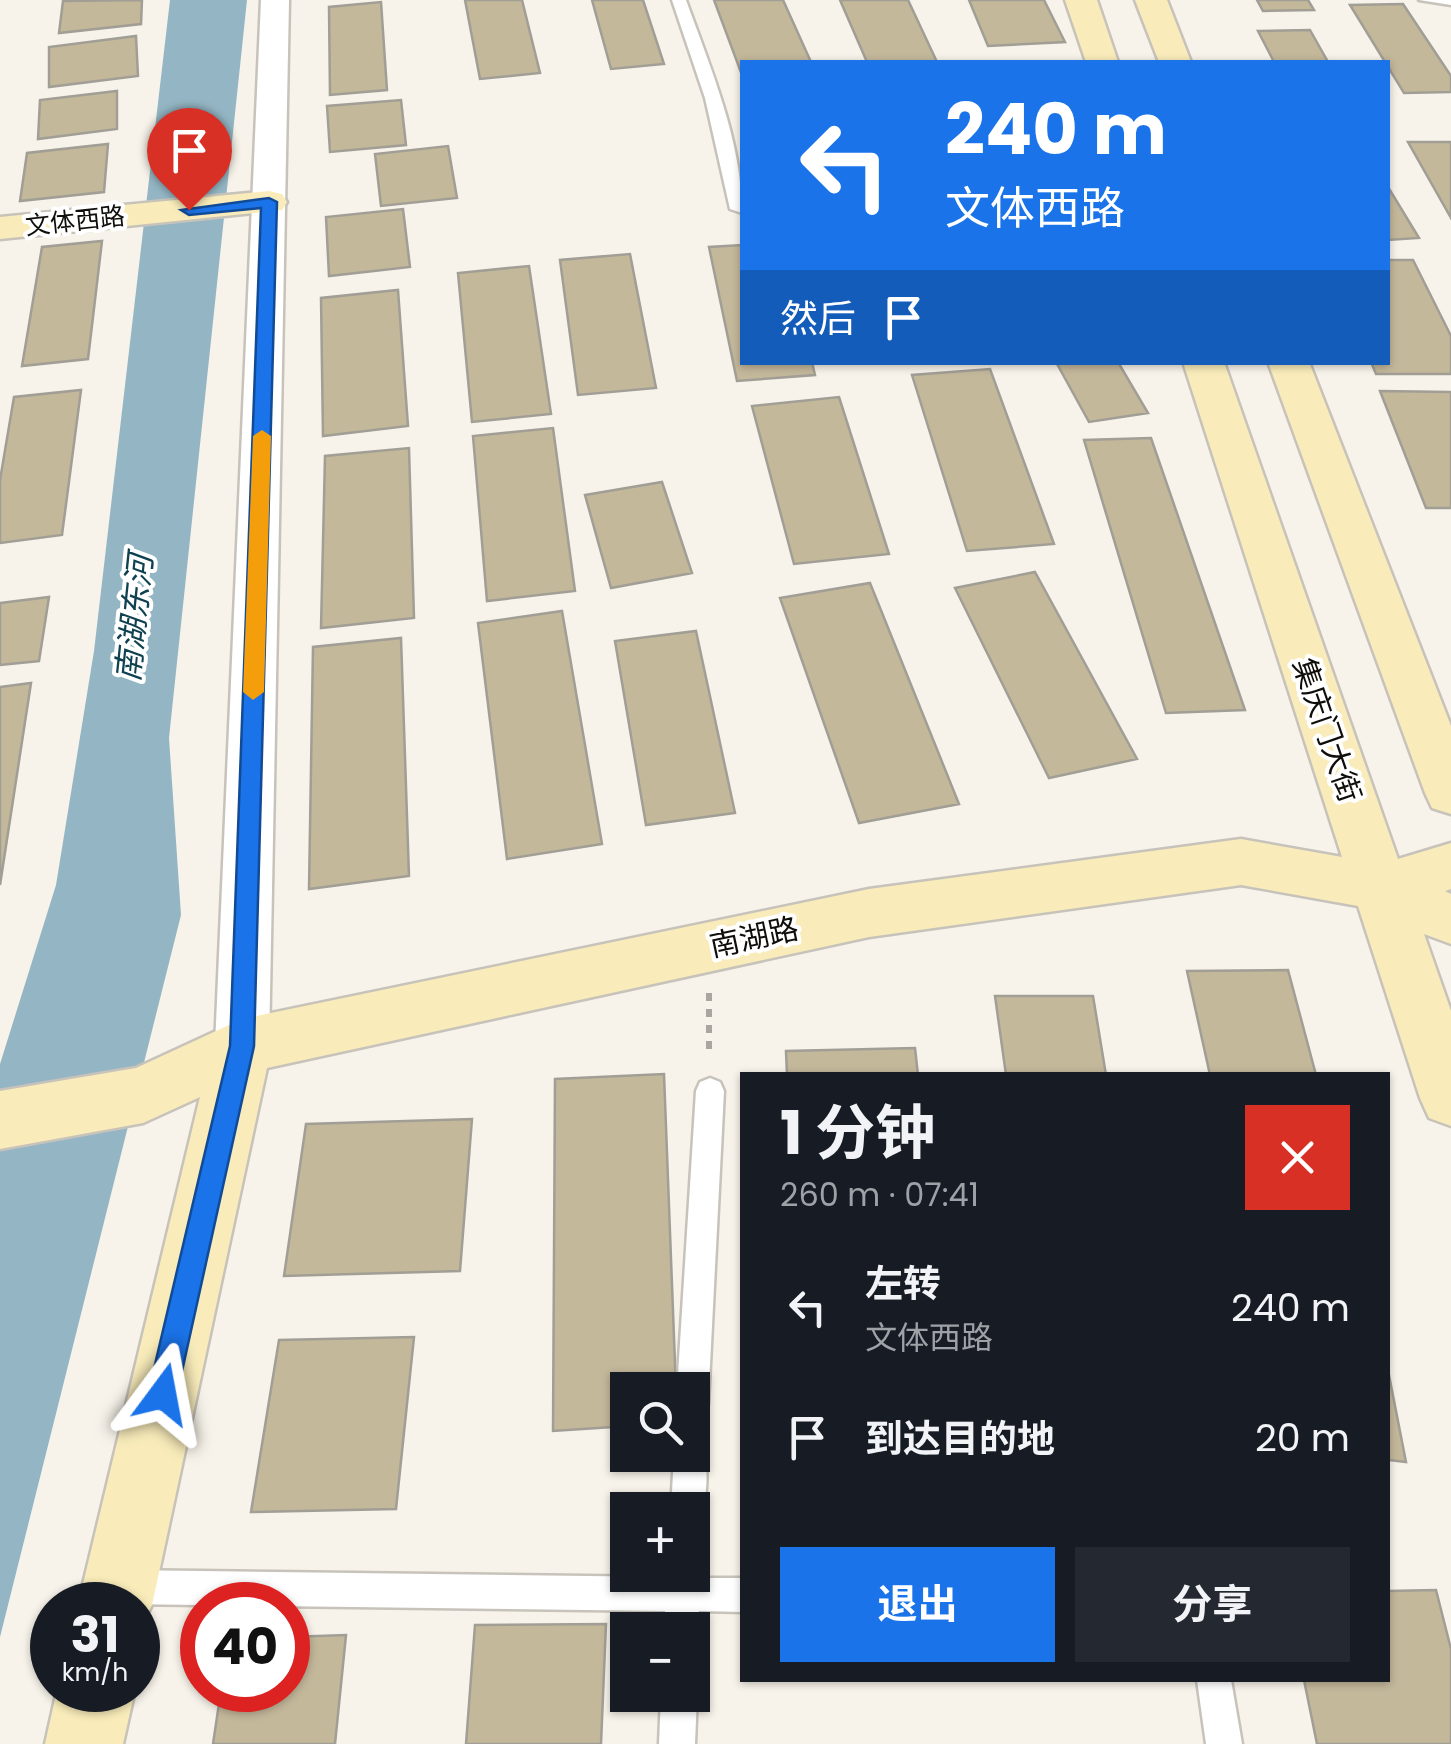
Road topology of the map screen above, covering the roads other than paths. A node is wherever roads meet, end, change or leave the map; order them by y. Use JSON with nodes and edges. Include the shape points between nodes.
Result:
{"nodes":[{"id":1,"x":275,"y":0,"type":"edge"},
{"id":2,"x":679,"y":0,"type":"edge"},
{"id":3,"x":1081,"y":0,"type":"edge"},
{"id":4,"x":1151,"y":0,"type":"edge"},
{"id":5,"x":1426,"y":0,"type":"edge"},
{"id":6,"x":1451,"y":1,"type":"edge"},
{"id":7,"x":1101,"y":60,"type":"edge"},
{"id":8,"x":1174,"y":60,"type":"edge"},
{"id":9,"x":269,"y":202,"type":"junction"},
{"id":10,"x":738,"y":209,"type":"dead end"},
{"id":11,"x":0,"y":228,"type":"edge"},
{"id":12,"x":1204,"y":365,"type":"edge"},
{"id":13,"x":1289,"y":365,"type":"edge"},
{"id":14,"x":1451,"y":794,"type":"edge"},
{"id":15,"x":1451,"y":866,"type":"edge"},
{"id":16,"x":1380,"y":888,"type":"junction"},
{"id":17,"x":1451,"y":920,"type":"edge"},
{"id":18,"x":242,"y":1046,"type":"junction"},
{"id":19,"x":710,"y":1092,"type":"road end"},
{"id":20,"x":1451,"y":1098,"type":"edge"},
{"id":21,"x":0,"y":1120,"type":"edge"},
{"id":22,"x":694,"y":1372,"type":"edge"},
{"id":23,"x":120,"y":1582,"type":"edge"},
{"id":24,"x":610,"y":1586,"type":"edge"},
{"id":25,"x":710,"y":1589,"type":"edge"},
{"id":26,"x":740,"y":1594,"type":"edge"},
{"id":27,"x":160,"y":1595,"type":"edge"},
{"id":28,"x":1214,"y":1682,"type":"edge"},
{"id":29,"x":91,"y":1712,"type":"edge"},
{"id":30,"x":678,"y":1712,"type":"edge"},
{"id":31,"x":84,"y":1744,"type":"edge"},
{"id":32,"x":677,"y":1744,"type":"edge"},
{"id":33,"x":1224,"y":1744,"type":"edge"}],
"edges":[{"from":1,"to":9,"type":"street"},
{"from":2,"to":10,"type":"lane","via":[[713,98]]},
{"from":3,"to":7,"type":"main road"},
{"from":4,"to":8,"type":"main road"},
{"from":5,"to":6,"type":"lane"},
{"from":9,"to":11,"type":"main road","name":"文体西路"},
{"from":9,"to":18,"type":"street"},
{"from":12,"to":16,"type":"main road","name":"集庆门大街"},
{"from":13,"to":14,"type":"main road"},
{"from":15,"to":16,"type":"main road"},
{"from":16,"to":17,"type":"main road"},
{"from":16,"to":18,"type":"main road","name":"南湖路","via":[[1242,862],[869,913]]},
{"from":16,"to":20,"type":"main road","name":"集庆门大街"},
{"from":18,"to":21,"type":"main road","name":"南湖路","via":[[143,1095]]},
{"from":18,"to":23,"type":"main road"},
{"from":19,"to":22,"type":"lane"},
{"from":24,"to":27,"type":"lane"},
{"from":25,"to":26,"type":"lane"},
{"from":28,"to":33,"type":"lane"},
{"from":29,"to":31,"type":"main road"},
{"from":30,"to":32,"type":"lane"}]}
